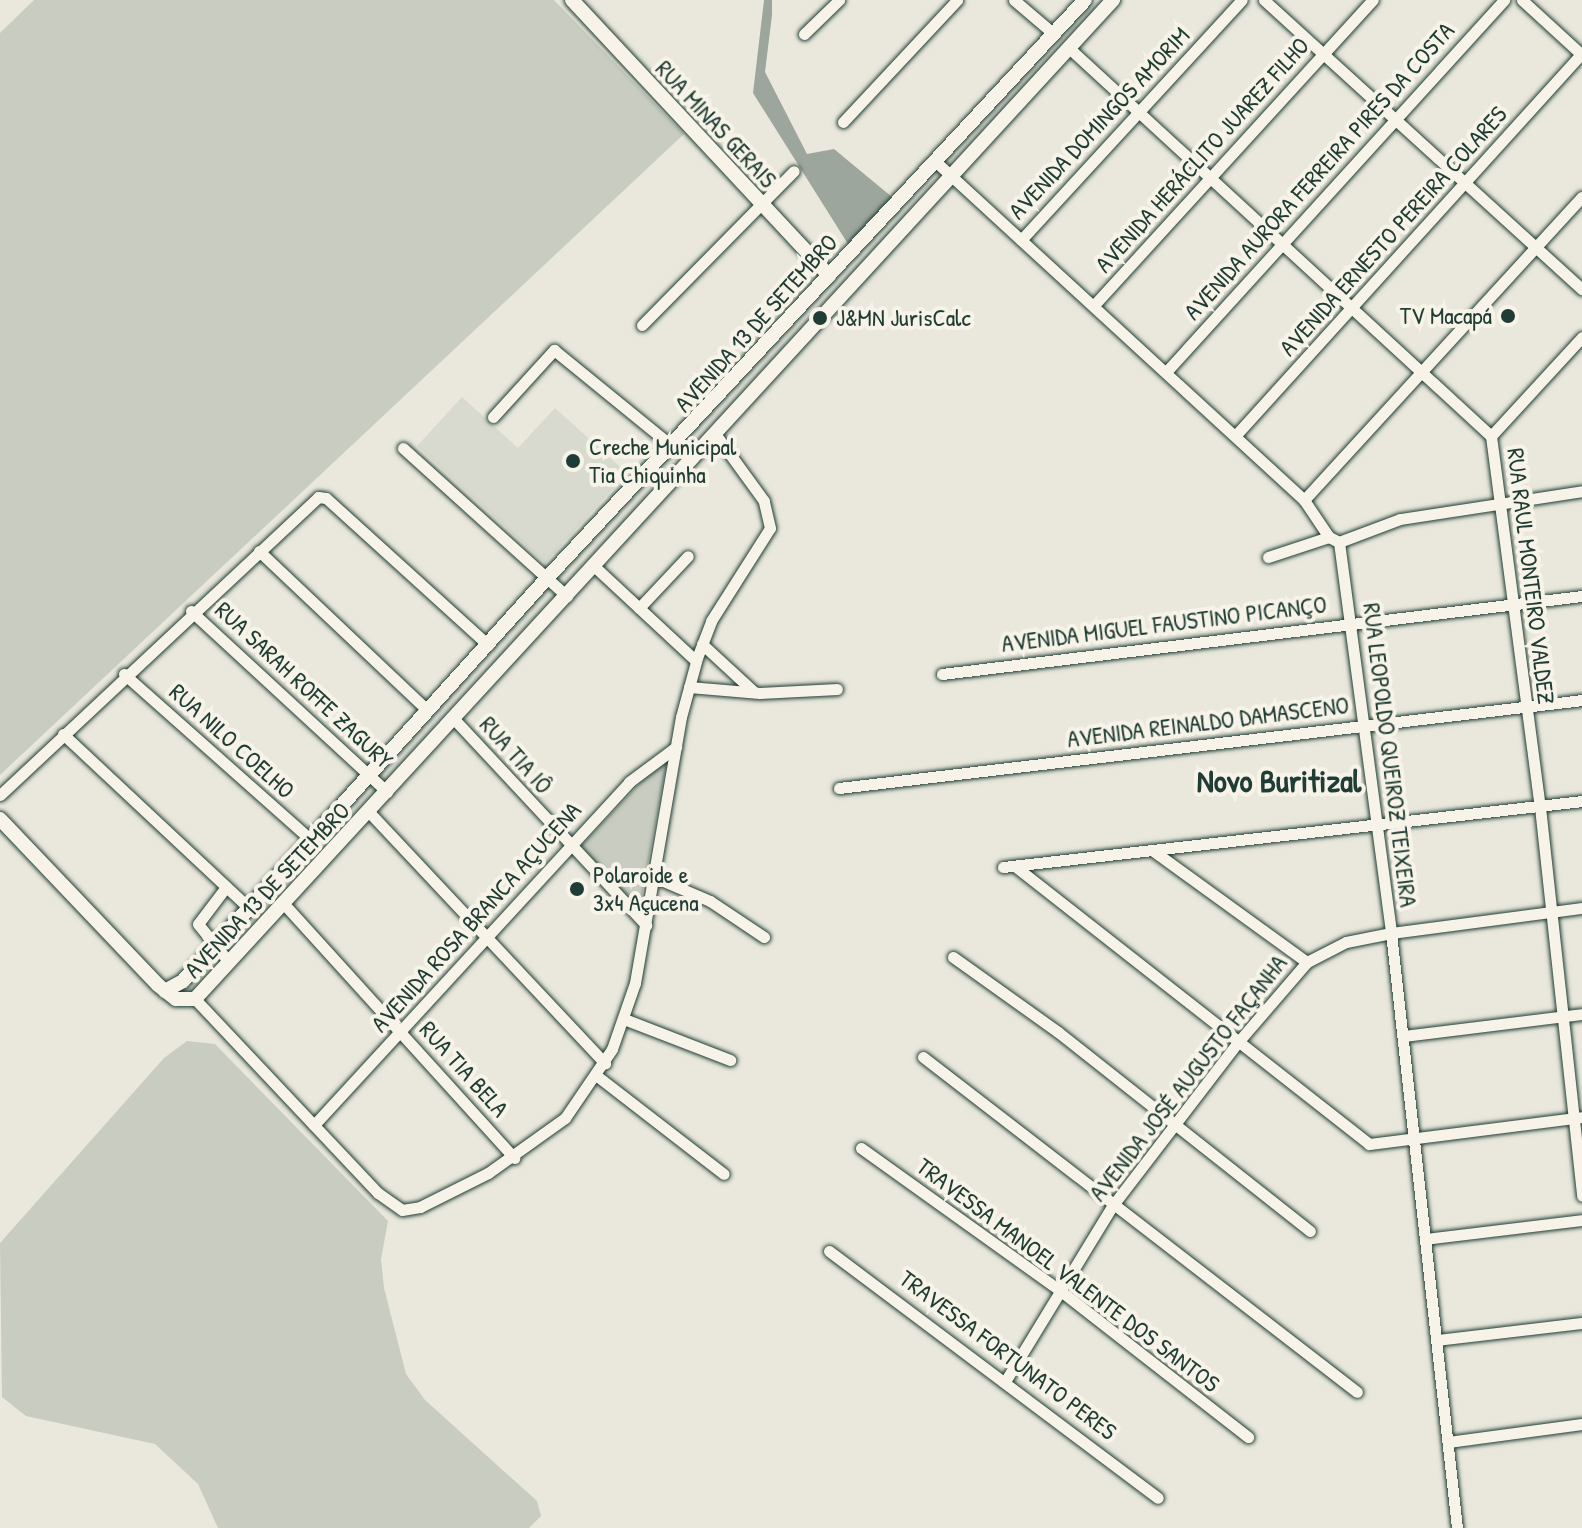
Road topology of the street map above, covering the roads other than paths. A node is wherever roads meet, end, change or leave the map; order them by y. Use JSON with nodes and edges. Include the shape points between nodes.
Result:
{"nodes":[{"id":1,"x":573,"y":0,"type":"edge"},
{"id":2,"x":839,"y":0,"type":"edge"},
{"id":3,"x":957,"y":0,"type":"edge"},
{"id":4,"x":1014,"y":0,"type":"edge"},
{"id":5,"x":1085,"y":0,"type":"edge"},
{"id":6,"x":1113,"y":0,"type":"edge"},
{"id":7,"x":1242,"y":0,"type":"edge"},
{"id":8,"x":1264,"y":0,"type":"edge"},
{"id":9,"x":1373,"y":0,"type":"edge"},
{"id":10,"x":1504,"y":0,"type":"edge"},
{"id":11,"x":1522,"y":0,"type":"edge"},
{"id":12,"x":804,"y":34,"type":"dead end"},
{"id":13,"x":1054,"y":34,"type":"junction"},
{"id":14,"x":1069,"y":48,"type":"junction"},
{"id":15,"x":1323,"y":54,"type":"junction"},
{"id":16,"x":1582,"y":54,"type":"edge"},
{"id":17,"x":1140,"y":112,"type":"junction"},
{"id":18,"x":1395,"y":120,"type":"junction"},
{"id":19,"x":843,"y":122,"type":"dead end"},
{"id":20,"x":935,"y":161,"type":"junction"},
{"id":21,"x":794,"y":171,"type":"dead end"},
{"id":22,"x":951,"y":176,"type":"junction"},
{"id":23,"x":1213,"y":176,"type":"junction"},
{"id":24,"x":1465,"y":185,"type":"junction"},
{"id":25,"x":1582,"y":197,"type":"edge"},
{"id":26,"x":763,"y":206,"type":"junction"},
{"id":27,"x":1021,"y":240,"type":"junction"},
{"id":28,"x":1284,"y":242,"type":"junction"},
{"id":29,"x":1534,"y":247,"type":"junction"},
{"id":30,"x":829,"y":276,"type":"junction"},
{"id":31,"x":1582,"y":289,"type":"edge"},
{"id":32,"x":1095,"y":304,"type":"junction"},
{"id":33,"x":1356,"y":309,"type":"junction"},
{"id":34,"x":642,"y":325,"type":"dead end"},
{"id":35,"x":1582,"y":337,"type":"edge"},
{"id":36,"x":1166,"y":372,"type":"junction"},
{"id":37,"x":1423,"y":372,"type":"junction"},
{"id":38,"x":717,"y":399,"type":"junction"},
{"id":39,"x":736,"y":412,"type":"junction"},
{"id":40,"x":493,"y":417,"type":"dead end"},
{"id":41,"x":716,"y":435,"type":"junction"},
{"id":42,"x":1235,"y":436,"type":"junction"},
{"id":43,"x":1491,"y":436,"type":"junction"},
{"id":44,"x":673,"y":447,"type":"junction"},
{"id":45,"x":403,"y":448,"type":"dead end"},
{"id":46,"x":1582,"y":491,"type":"edge"},
{"id":47,"x":1304,"y":500,"type":"junction"},
{"id":48,"x":1502,"y":502,"type":"junction"},
{"id":49,"x":1334,"y":540,"type":"junction"},
{"id":50,"x":259,"y":551,"type":"junction"},
{"id":51,"x":688,"y":556,"type":"dead end"},
{"id":52,"x":1268,"y":557,"type":"dead end"},
{"id":53,"x":595,"y":567,"type":"junction"},
{"id":54,"x":548,"y":577,"type":"junction"},
{"id":55,"x":567,"y":596,"type":"junction"},
{"id":56,"x":1582,"y":596,"type":"edge"},
{"id":57,"x":1514,"y":605,"type":"junction"},
{"id":58,"x":639,"y":608,"type":"junction"},
{"id":59,"x":191,"y":611,"type":"junction"},
{"id":60,"x":1350,"y":623,"type":"junction"},
{"id":61,"x":702,"y":644,"type":"junction"},
{"id":62,"x":488,"y":645,"type":"junction"},
{"id":63,"x":696,"y":661,"type":"junction"},
{"id":64,"x":124,"y":674,"type":"junction"},
{"id":65,"x":942,"y":674,"type":"dead end"},
{"id":66,"x":689,"y":687,"type":"junction"},
{"id":67,"x":837,"y":689,"type":"dead end"},
{"id":68,"x":754,"y":692,"type":"junction"},
{"id":69,"x":1582,"y":700,"type":"edge"},
{"id":70,"x":1526,"y":707,"type":"junction"},
{"id":71,"x":427,"y":710,"type":"junction"},
{"id":72,"x":454,"y":719,"type":"junction"},
{"id":73,"x":1365,"y":725,"type":"junction"},
{"id":74,"x":63,"y":734,"type":"junction"},
{"id":75,"x":676,"y":747,"type":"junction"},
{"id":76,"x":368,"y":775,"type":"junction"},
{"id":77,"x":839,"y":788,"type":"dead end"},
{"id":78,"x":387,"y":792,"type":"junction"},
{"id":79,"x":0,"y":795,"type":"edge"},
{"id":80,"x":1582,"y":801,"type":"edge"},
{"id":81,"x":1540,"y":807,"type":"junction"},
{"id":82,"x":369,"y":812,"type":"junction"},
{"id":83,"x":0,"y":819,"type":"edge"},
{"id":84,"x":1375,"y":827,"type":"junction"},
{"id":85,"x":311,"y":840,"type":"junction"},
{"id":86,"x":570,"y":848,"type":"junction"},
{"id":87,"x":1152,"y":850,"type":"junction"},
{"id":88,"x":1003,"y":867,"type":"dead end"},
{"id":89,"x":1016,"y":867,"type":"junction"},
{"id":90,"x":654,"y":877,"type":"junction"},
{"id":91,"x":226,"y":887,"type":"junction"},
{"id":92,"x":284,"y":904,"type":"junction"},
{"id":93,"x":248,"y":907,"type":"junction"},
{"id":94,"x":1582,"y":908,"type":"edge"},
{"id":95,"x":1553,"y":912,"type":"junction"},
{"id":96,"x":646,"y":925,"type":"junction"},
{"id":97,"x":1391,"y":933,"type":"junction"},
{"id":98,"x":764,"y":937,"type":"dead end"},
{"id":99,"x":489,"y":939,"type":"junction"},
{"id":100,"x":213,"y":947,"type":"junction"},
{"id":101,"x":953,"y":957,"type":"dead end"},
{"id":102,"x":229,"y":962,"type":"junction"},
{"id":103,"x":1307,"y":962,"type":"junction"},
{"id":104,"x":183,"y":981,"type":"junction"},
{"id":105,"x":165,"y":991,"type":"junction"},
{"id":106,"x":193,"y":1000,"type":"junction"},
{"id":107,"x":1582,"y":1014,"type":"edge"},
{"id":108,"x":1561,"y":1016,"type":"junction"},
{"id":109,"x":624,"y":1019,"type":"junction"},
{"id":110,"x":401,"y":1032,"type":"junction"},
{"id":111,"x":1403,"y":1036,"type":"junction"},
{"id":112,"x":1239,"y":1041,"type":"junction"},
{"id":113,"x":923,"y":1057,"type":"dead end"},
{"id":114,"x":730,"y":1060,"type":"dead end"},
{"id":115,"x":605,"y":1063,"type":"junction"},
{"id":116,"x":597,"y":1076,"type":"junction"},
{"id":117,"x":1577,"y":1117,"type":"edge"},
{"id":118,"x":1175,"y":1122,"type":"junction"},
{"id":119,"x":314,"y":1125,"type":"junction"},
{"id":120,"x":1414,"y":1139,"type":"junction"},
{"id":121,"x":861,"y":1148,"type":"dead end"},
{"id":122,"x":514,"y":1158,"type":"junction"},
{"id":123,"x":724,"y":1174,"type":"dead end"},
{"id":124,"x":1582,"y":1196,"type":"edge"},
{"id":125,"x":1113,"y":1205,"type":"junction"},
{"id":126,"x":1582,"y":1220,"type":"edge"},
{"id":127,"x":1310,"y":1231,"type":"dead end"},
{"id":128,"x":1425,"y":1239,"type":"junction"},
{"id":129,"x":829,"y":1251,"type":"dead end"},
{"id":130,"x":1058,"y":1289,"type":"junction"},
{"id":131,"x":1582,"y":1323,"type":"edge"},
{"id":132,"x":1437,"y":1340,"type":"junction"},
{"id":133,"x":1006,"y":1380,"type":"junction"},
{"id":134,"x":1357,"y":1392,"type":"dead end"},
{"id":135,"x":1582,"y":1424,"type":"edge"},
{"id":136,"x":1248,"y":1437,"type":"dead end"},
{"id":137,"x":1448,"y":1442,"type":"junction"},
{"id":138,"x":1158,"y":1498,"type":"dead end"},
{"id":139,"x":1457,"y":1528,"type":"edge"}],
"edges":[{"from":1,"to":26,"type":"street","name":"RUA MINAS GERAIS"},
{"from":2,"to":12,"type":"street"},
{"from":3,"to":19,"type":"street"},
{"from":4,"to":13,"type":"street"},
{"from":5,"to":13,"type":"street","name":"AVENIDA 13 DE SETEMBRO"},
{"from":6,"to":14,"type":"street","name":"AVENIDA 13 DE SETEMBRO"},
{"from":7,"to":17,"type":"street","name":"AVENIDA DOMINGOS AMORIM"},
{"from":8,"to":15,"type":"street"},
{"from":9,"to":15,"type":"street","name":"AVENIDA HERÁCLITO JUAREZ FILHO"},
{"from":10,"to":18,"type":"street","name":"AVENIDA AURORA FERREIRA PIRES DA COSTA"},
{"from":11,"to":16,"type":"street"},
{"from":13,"to":20,"type":"street","name":"AVENIDA 13 DE SETEMBRO"},
{"from":14,"to":17,"type":"street","name":"RUA RAUL MONTEIRO VALDEZ"},
{"from":14,"to":22,"type":"street","name":"AVENIDA 13 DE SETEMBRO"},
{"from":15,"to":18,"type":"street"},
{"from":15,"to":23,"type":"street","name":"AVENIDA HERÁCLITO JUAREZ FILHO"},
{"from":16,"to":24,"type":"street","name":"AVENIDA ERNESTO PEREIRA COLARES"},
{"from":17,"to":23,"type":"street","name":"RUA RAUL MONTEIRO VALDEZ"},
{"from":17,"to":27,"type":"street","name":"AVENIDA DOMINGOS AMORIM"},
{"from":18,"to":24,"type":"street"},
{"from":18,"to":28,"type":"street","name":"AVENIDA AURORA FERREIRA PIRES DA COSTA"},
{"from":20,"to":22,"type":"street","name":"RUA LEOPOLDO QUEIROZ TEIXEIRA"},
{"from":20,"to":30,"type":"street","name":"AVENIDA 13 DE SETEMBRO"},
{"from":21,"to":26,"type":"street"},
{"from":22,"to":27,"type":"street","name":"RUA LEOPOLDO QUEIROZ TEIXEIRA"},
{"from":22,"to":39,"type":"street","name":"AVENIDA 13 DE SETEMBRO"},
{"from":23,"to":28,"type":"street","name":"RUA RAUL MONTEIRO VALDEZ"},
{"from":23,"to":32,"type":"street","name":"AVENIDA HERÁCLITO JUAREZ FILHO"},
{"from":24,"to":29,"type":"street"},
{"from":24,"to":33,"type":"street","name":"AVENIDA ERNESTO PEREIRA COLARES"},
{"from":25,"to":29,"type":"street"},
{"from":26,"to":30,"type":"street","name":"RUA MINAS GERAIS"},
{"from":26,"to":34,"type":"street"},
{"from":27,"to":32,"type":"street","name":"RUA LEOPOLDO QUEIROZ TEIXEIRA"},
{"from":28,"to":33,"type":"street","name":"RUA RAUL MONTEIRO VALDEZ"},
{"from":28,"to":36,"type":"street","name":"AVENIDA AURORA FERREIRA PIRES DA COSTA"},
{"from":29,"to":31,"type":"street"},
{"from":29,"to":37,"type":"street"},
{"from":30,"to":38,"type":"street","name":"AVENIDA 13 DE SETEMBRO"},
{"from":32,"to":36,"type":"street","name":"RUA LEOPOLDO QUEIROZ TEIXEIRA"},
{"from":33,"to":37,"type":"street","name":"RUA RAUL MONTEIRO VALDEZ"},
{"from":33,"to":42,"type":"street","name":"AVENIDA ERNESTO PEREIRA COLARES"},
{"from":35,"to":43,"type":"street"},
{"from":36,"to":42,"type":"street","name":"RUA LEOPOLDO QUEIROZ TEIXEIRA"},
{"from":37,"to":43,"type":"street","name":"RUA RAUL MONTEIRO VALDEZ"},
{"from":37,"to":47,"type":"street"},
{"from":38,"to":39,"type":"street","via":[[722,412]]},
{"from":38,"to":44,"type":"street","name":"AVENIDA 13 DE SETEMBRO"},
{"from":39,"to":41,"type":"street","name":"AVENIDA 13 DE SETEMBRO"},
{"from":40,"to":44,"type":"street","via":[[554,350]]},
{"from":41,"to":53,"type":"street","name":"AVENIDA 13 DE SETEMBRO"},
{"from":41,"to":61,"type":"street","via":[[754,485],[770,520],[762,545],[721,604]]},
{"from":42,"to":47,"type":"street","name":"RUA LEOPOLDO QUEIROZ TEIXEIRA"},
{"from":43,"to":48,"type":"street","name":"RUA RAUL MONTEIRO VALDEZ"},
{"from":44,"to":54,"type":"street","name":"AVENIDA 13 DE SETEMBRO"},
{"from":45,"to":54,"type":"street"},
{"from":46,"to":48,"type":"street"},
{"from":47,"to":49,"type":"street","name":"RUA LEOPOLDO QUEIROZ TEIXEIRA"},
{"from":48,"to":49,"type":"street","via":[[1400,519]]},
{"from":48,"to":57,"type":"street","name":"RUA RAUL MONTEIRO VALDEZ"},
{"from":49,"to":52,"type":"street"},
{"from":49,"to":60,"type":"street","name":"RUA LEOPOLDO QUEIROZ TEIXEIRA"},
{"from":50,"to":59,"type":"street"},
{"from":50,"to":62,"type":"street","via":[[313,499],[326,498]]},
{"from":50,"to":71,"type":"street"},
{"from":51,"to":58,"type":"street"},
{"from":53,"to":55,"type":"street","name":"AVENIDA 13 DE SETEMBRO"},
{"from":53,"to":58,"type":"street"},
{"from":54,"to":55,"type":"street"},
{"from":54,"to":62,"type":"street","name":"AVENIDA 13 DE SETEMBRO"},
{"from":55,"to":72,"type":"street","name":"AVENIDA 13 DE SETEMBRO"},
{"from":56,"to":57,"type":"street","name":"AVENIDA MIGUEL FAUSTINO PICANÇO"},
{"from":57,"to":60,"type":"street","name":"AVENIDA MIGUEL FAUSTINO PICANÇO"},
{"from":57,"to":70,"type":"street","name":"RUA RAUL MONTEIRO VALDEZ"},
{"from":58,"to":63,"type":"street"},
{"from":59,"to":64,"type":"street"},
{"from":59,"to":76,"type":"street","name":"RUA SARAH ROFFE ZAGURY"},
{"from":60,"to":65,"type":"street","name":"AVENIDA MIGUEL FAUSTINO PICANÇO"},
{"from":60,"to":73,"type":"street","name":"RUA LEOPOLDO QUEIROZ TEIXEIRA"},
{"from":61,"to":63,"type":"street"},
{"from":61,"to":68,"type":"street"},
{"from":62,"to":71,"type":"street","name":"AVENIDA 13 DE SETEMBRO"},
{"from":63,"to":66,"type":"street"},
{"from":64,"to":74,"type":"street"},
{"from":64,"to":85,"type":"street","name":"RUA NILO COELHO"},
{"from":66,"to":68,"type":"street"},
{"from":66,"to":75,"type":"street"},
{"from":67,"to":68,"type":"street"},
{"from":69,"to":70,"type":"street","name":"AVENIDA REINALDO DAMASCENO"},
{"from":70,"to":73,"type":"street","name":"AVENIDA REINALDO DAMASCENO"},
{"from":70,"to":81,"type":"street","name":"RUA RAUL MONTEIRO VALDEZ"},
{"from":71,"to":76,"type":"street","name":"AVENIDA 13 DE SETEMBRO"},
{"from":72,"to":78,"type":"street","name":"AVENIDA 13 DE SETEMBRO"},
{"from":72,"to":86,"type":"street","name":"RUA TIA IÔ"},
{"from":73,"to":77,"type":"street","name":"AVENIDA REINALDO DAMASCENO"},
{"from":73,"to":84,"type":"street","name":"RUA LEOPOLDO QUEIROZ TEIXEIRA"},
{"from":74,"to":79,"type":"street"},
{"from":74,"to":91,"type":"street"},
{"from":75,"to":86,"type":"street","name":"AVENIDA ROSA BRANCA AÇUCENA","via":[[642,769]]},
{"from":75,"to":90,"type":"street"},
{"from":76,"to":78,"type":"street","name":"RUA SARAH ROFFE ZAGURY"},
{"from":76,"to":85,"type":"street","name":"AVENIDA 13 DE SETEMBRO"},
{"from":78,"to":82,"type":"street","name":"AVENIDA 13 DE SETEMBRO"},
{"from":80,"to":81,"type":"street"},
{"from":81,"to":84,"type":"street"},
{"from":81,"to":95,"type":"street","name":"RUA RAUL MONTEIRO VALDEZ"},
{"from":82,"to":92,"type":"street","name":"AVENIDA 13 DE SETEMBRO"},
{"from":82,"to":99,"type":"street"},
{"from":83,"to":105,"type":"street"},
{"from":84,"to":87,"type":"street"},
{"from":84,"to":97,"type":"street","name":"RUA LEOPOLDO QUEIROZ TEIXEIRA"},
{"from":85,"to":93,"type":"street","name":"AVENIDA 13 DE SETEMBRO"},
{"from":86,"to":96,"type":"street","name":"RUA TIA IÔ"},
{"from":86,"to":99,"type":"street","name":"AVENIDA ROSA BRANCA AÇUCENA"},
{"from":87,"to":89,"type":"street"},
{"from":87,"to":103,"type":"street"},
{"from":88,"to":89,"type":"street"},
{"from":89,"to":112,"type":"street"},
{"from":90,"to":96,"type":"street"},
{"from":90,"to":98,"type":"street","via":[[710,901]]},
{"from":91,"to":93,"type":"street"},
{"from":91,"to":100,"type":"street","via":[[198,921]]},
{"from":92,"to":102,"type":"street","name":"AVENIDA 13 DE SETEMBRO"},
{"from":92,"to":110,"type":"street","name":"RUA TIA BELA"},
{"from":93,"to":100,"type":"street","name":"AVENIDA 13 DE SETEMBRO"},
{"from":94,"to":95,"type":"street","name":"AVENIDA JOSÉ AUGUSTO FAÇANHA"},
{"from":95,"to":97,"type":"street","name":"AVENIDA JOSÉ AUGUSTO FAÇANHA"},
{"from":95,"to":108,"type":"street","name":"RUA RAUL MONTEIRO VALDEZ"},
{"from":96,"to":109,"type":"street"},
{"from":97,"to":103,"type":"street","name":"AVENIDA JOSÉ AUGUSTO FAÇANHA","via":[[1346,942]]},
{"from":97,"to":111,"type":"street","name":"RUA LEOPOLDO QUEIROZ TEIXEIRA"},
{"from":99,"to":110,"type":"street","name":"AVENIDA ROSA BRANCA AÇUCENA"},
{"from":99,"to":115,"type":"street"},
{"from":100,"to":102,"type":"street"},
{"from":100,"to":104,"type":"street","name":"AVENIDA 13 DE SETEMBRO"},
{"from":101,"to":118,"type":"street"},
{"from":102,"to":106,"type":"street","name":"AVENIDA 13 DE SETEMBRO"},
{"from":103,"to":112,"type":"street","name":"AVENIDA JOSÉ AUGUSTO FAÇANHA"},
{"from":104,"to":105,"type":"street","name":"AVENIDA 13 DE SETEMBRO"},
{"from":104,"to":106,"type":"street"},
{"from":105,"to":106,"type":"street","name":"AVENIDA 13 DE SETEMBRO"},
{"from":106,"to":119,"type":"street"},
{"from":107,"to":108,"type":"street"},
{"from":108,"to":111,"type":"street"},
{"from":108,"to":117,"type":"street","name":"RUA RAUL MONTEIRO VALDEZ"},
{"from":109,"to":114,"type":"street"},
{"from":109,"to":115,"type":"street"},
{"from":110,"to":119,"type":"street","name":"AVENIDA ROSA BRANCA AÇUCENA"},
{"from":110,"to":122,"type":"street","name":"RUA TIA BELA"},
{"from":111,"to":120,"type":"street","name":"RUA LEOPOLDO QUEIROZ TEIXEIRA"},
{"from":112,"to":118,"type":"street","name":"AVENIDA JOSÉ AUGUSTO FAÇANHA"},
{"from":112,"to":120,"type":"street","via":[[1369,1144]]},
{"from":113,"to":125,"type":"street"},
{"from":115,"to":116,"type":"street"},
{"from":116,"to":122,"type":"street","via":[[565,1118]]},
{"from":116,"to":123,"type":"street"},
{"from":117,"to":120,"type":"street"},
{"from":117,"to":124,"type":"street","name":"RUA RAUL MONTEIRO VALDEZ"},
{"from":118,"to":125,"type":"street","name":"AVENIDA JOSÉ AUGUSTO FAÇANHA"},
{"from":118,"to":127,"type":"street"},
{"from":119,"to":122,"type":"street","via":[[388,1203],[408,1211]]},
{"from":120,"to":128,"type":"street","name":"RUA LEOPOLDO QUEIROZ TEIXEIRA"},
{"from":121,"to":130,"type":"street","name":"TRAVESSA MANOEL VALENTE DOS SANTOS"},
{"from":125,"to":130,"type":"street","name":"AVENIDA JOSÉ AUGUSTO FAÇANHA"},
{"from":125,"to":134,"type":"street"},
{"from":126,"to":128,"type":"street"},
{"from":128,"to":132,"type":"street","name":"RUA LEOPOLDO QUEIROZ TEIXEIRA"},
{"from":129,"to":133,"type":"street","name":"TRAVESSA FORTUNATO PERES"},
{"from":130,"to":133,"type":"street","name":"AVENIDA JOSÉ AUGUSTO FAÇANHA"},
{"from":130,"to":136,"type":"street","name":"TRAVESSA MANOEL VALENTE DOS SANTOS"},
{"from":131,"to":132,"type":"street"},
{"from":132,"to":137,"type":"street","name":"RUA LEOPOLDO QUEIROZ TEIXEIRA"},
{"from":133,"to":138,"type":"street","name":"TRAVESSA FORTUNATO PERES"},
{"from":135,"to":137,"type":"street"},
{"from":137,"to":139,"type":"street","name":"RUA LEOPOLDO QUEIROZ TEIXEIRA"}]}
